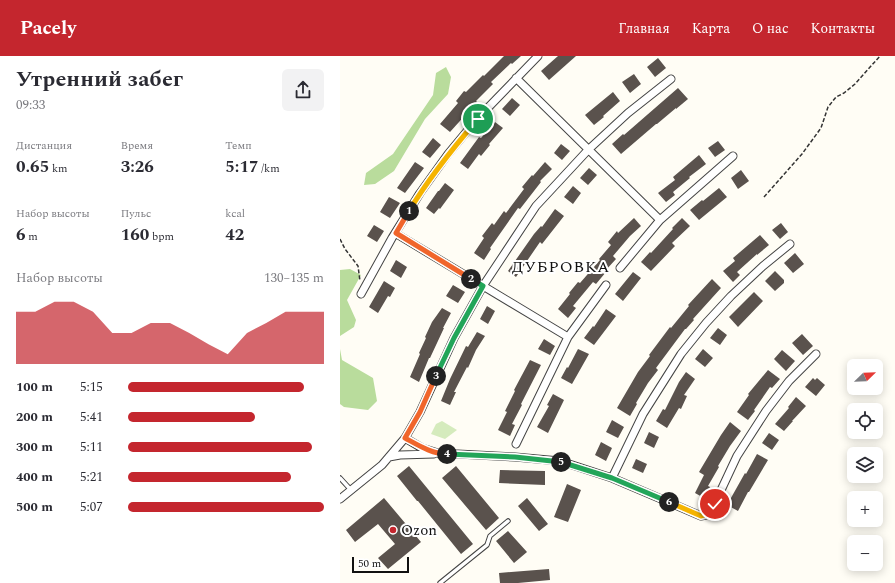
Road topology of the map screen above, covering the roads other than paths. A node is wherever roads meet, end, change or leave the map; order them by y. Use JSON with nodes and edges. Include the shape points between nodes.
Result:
{"nodes":[{"id":1,"x":538,"y":56,"type":"edge"},
{"id":2,"x":516,"y":78,"type":"junction"},
{"id":3,"x":671,"y":79,"type":"dead end"},
{"id":4,"x":588,"y":150,"type":"junction"},
{"id":5,"x":733,"y":156,"type":"dead end"},
{"id":6,"x":660,"y":220,"type":"junction"},
{"id":7,"x":396,"y":233,"type":"junction"},
{"id":8,"x":790,"y":244,"type":"dead end"},
{"id":9,"x":620,"y":268,"type":"dead end"},
{"id":10,"x":606,"y":285,"type":"dead end"},
{"id":11,"x":483,"y":286,"type":"junction"},
{"id":12,"x":361,"y":294,"type":"road end"},
{"id":13,"x":568,"y":338,"type":"junction"},
{"id":14,"x":816,"y":354,"type":"dead end"},
{"id":15,"x":405,"y":438,"type":"junction"},
{"id":16,"x":516,"y":444,"type":"dead end"},
{"id":17,"x":441,"y":454,"type":"junction"},
{"id":18,"x":389,"y":457,"type":"junction"},
{"id":19,"x":340,"y":478,"type":"edge"},
{"id":20,"x":612,"y":478,"type":"junction"},
{"id":21,"x":351,"y":490,"type":"junction"},
{"id":22,"x":340,"y":499,"type":"edge"},
{"id":23,"x":508,"y":521,"type":"dead end"},
{"id":24,"x":440,"y":583,"type":"edge"}],
"edges":[{"from":1,"to":2,"type":"street"},
{"from":2,"to":4,"type":"street"},
{"from":2,"to":7,"type":"street","via":[[448,154]]},
{"from":3,"to":4,"type":"street","via":[[628,113]]},
{"from":4,"to":6,"type":"street"},
{"from":4,"to":11,"type":"street","via":[[536,206]]},
{"from":5,"to":6,"type":"street"},
{"from":6,"to":9,"type":"street"},
{"from":7,"to":11,"type":"street"},
{"from":7,"to":12,"type":"street"},
{"from":8,"to":20,"type":"street","via":[[731,296],[681,354],[643,414]]},
{"from":10,"to":13,"type":"street"},
{"from":11,"to":13,"type":"street"},
{"from":11,"to":15,"type":"street","via":[[454,338],[420,412]]},
{"from":13,"to":16,"type":"street"},
{"from":14,"to":20,"type":"street","via":[[766,411],[737,456],[715,504],[706,515],[701,516]]},
{"from":15,"to":17,"type":"street","via":[[422,448]]},
{"from":15,"to":18,"type":"street"},
{"from":17,"to":18,"type":"street"},
{"from":17,"to":20,"type":"street","via":[[560,461]]},
{"from":18,"to":21,"type":"street"},
{"from":19,"to":21,"type":"lane"},
{"from":21,"to":22,"type":"street"},
{"from":23,"to":24,"type":"lane","via":[[490,536],[487,545]]}]}
